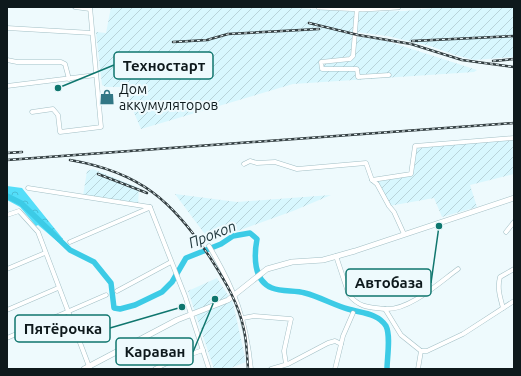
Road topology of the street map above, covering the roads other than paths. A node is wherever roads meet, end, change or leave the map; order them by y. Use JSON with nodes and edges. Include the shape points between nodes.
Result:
{"nodes":[{"id":1,"x":75,"y":7,"type":"edge"},
{"id":2,"x":319,"y":7,"type":"edge"},
{"id":3,"x":398,"y":7,"type":"edge"},
{"id":4,"x":90,"y":8,"type":"edge"},
{"id":5,"x":357,"y":8,"type":"junction"},
{"id":6,"x":7,"y":28,"type":"edge"},
{"id":7,"x":92,"y":33,"type":"junction"},
{"id":8,"x":7,"y":60,"type":"edge"},
{"id":9,"x":96,"y":75,"type":"junction"},
{"id":10,"x":389,"y":75,"type":"dead end"},
{"id":11,"x":69,"y":79,"type":"junction"},
{"id":12,"x":7,"y":86,"type":"edge"},
{"id":13,"x":32,"y":112,"type":"dead end"},
{"id":14,"x":514,"y":138,"type":"edge"},
{"id":15,"x":244,"y":164,"type":"dead end"},
{"id":16,"x":372,"y":180,"type":"junction"},
{"id":17,"x":28,"y":188,"type":"dead end"},
{"id":18,"x":514,"y":198,"type":"edge"},
{"id":19,"x":150,"y":208,"type":"junction"},
{"id":20,"x":7,"y":215,"type":"edge"},
{"id":21,"x":514,"y":222,"type":"edge"},
{"id":22,"x":506,"y":232,"type":"dead end"},
{"id":23,"x":404,"y":234,"type":"junction"},
{"id":24,"x":70,"y":242,"type":"dead end"},
{"id":25,"x":211,"y":248,"type":"dead end"},
{"id":26,"x":45,"y":253,"type":"junction"},
{"id":27,"x":336,"y":256,"type":"junction"},
{"id":28,"x":172,"y":262,"type":"junction"},
{"id":29,"x":7,"y":269,"type":"edge"},
{"id":30,"x":458,"y":269,"type":"dead end"},
{"id":31,"x":514,"y":269,"type":"edge"},
{"id":32,"x":58,"y":288,"type":"junction"},
{"id":33,"x":117,"y":291,"type":"dead end"},
{"id":34,"x":106,"y":295,"type":"dead end"},
{"id":35,"x":235,"y":295,"type":"junction"},
{"id":36,"x":514,"y":301,"type":"edge"},
{"id":37,"x":503,"y":308,"type":"junction"},
{"id":38,"x":355,"y":309,"type":"junction"},
{"id":39,"x":385,"y":309,"type":"junction"},
{"id":40,"x":7,"y":310,"type":"edge"},
{"id":41,"x":68,"y":312,"type":"junction"},
{"id":42,"x":190,"y":315,"type":"junction"},
{"id":43,"x":243,"y":318,"type":"junction"},
{"id":44,"x":7,"y":338,"type":"edge"},
{"id":45,"x":341,"y":344,"type":"junction"},
{"id":46,"x":203,"y":350,"type":"junction"},
{"id":47,"x":420,"y":351,"type":"junction"},
{"id":48,"x":287,"y":364,"type":"junction"},
{"id":49,"x":87,"y":368,"type":"edge"},
{"id":50,"x":155,"y":369,"type":"edge"},
{"id":51,"x":209,"y":369,"type":"edge"},
{"id":52,"x":251,"y":369,"type":"edge"},
{"id":53,"x":271,"y":369,"type":"edge"},
{"id":54,"x":289,"y":369,"type":"edge"},
{"id":55,"x":335,"y":369,"type":"edge"},
{"id":56,"x":418,"y":369,"type":"edge"}],
"edges":[{"from":1,"to":4,"type":"street"},
{"from":2,"to":5,"type":"main road"},
{"from":3,"to":5,"type":"main road"},
{"from":4,"to":7,"type":"street"},
{"from":5,"to":10,"type":"street","via":[[353,56],[350,59],[321,62],[322,69],[357,69],[358,77]]},
{"from":6,"to":7,"type":"street"},
{"from":7,"to":9,"type":"street"},
{"from":8,"to":11,"type":"street","via":[[60,62],[65,64]]},
{"from":9,"to":11,"type":"street"},
{"from":9,"to":13,"type":"street","via":[[101,127],[60,132],[58,115],[53,109]]},
{"from":11,"to":12,"type":"street"},
{"from":14,"to":16,"type":"street","via":[[415,146],[411,174]]},
{"from":15,"to":16,"type":"street","via":[[250,160],[257,163],[275,162],[297,169],[366,163]]},
{"from":16,"to":23,"type":"street","via":[[394,212]]},
{"from":17,"to":19,"type":"street"},
{"from":18,"to":23,"type":"main road"},
{"from":19,"to":24,"type":"street"},
{"from":19,"to":28,"type":"street"},
{"from":20,"to":26,"type":"street","via":[[19,211],[38,232]]},
{"from":21,"to":22,"type":"street"},
{"from":23,"to":27,"type":"main road"},
{"from":25,"to":35,"type":"street"},
{"from":26,"to":29,"type":"street"},
{"from":26,"to":32,"type":"street"},
{"from":27,"to":35,"type":"main road","via":[[323,260],[292,262],[267,269]]},
{"from":27,"to":38,"type":"street"},
{"from":28,"to":33,"type":"street"},
{"from":28,"to":42,"type":"street"},
{"from":30,"to":39,"type":"street","via":[[426,294],[392,310]]},
{"from":31,"to":37,"type":"street","via":[[499,280],[498,293]]},
{"from":32,"to":40,"type":"street"},
{"from":32,"to":41,"type":"street"},
{"from":34,"to":41,"type":"street"},
{"from":35,"to":42,"type":"main road"},
{"from":35,"to":43,"type":"street"},
{"from":36,"to":37,"type":"street"},
{"from":37,"to":47,"type":"street","via":[[463,334],[427,351]]},
{"from":38,"to":39,"type":"street"},
{"from":38,"to":45,"type":"street"},
{"from":39,"to":47,"type":"street","via":[[400,335]]},
{"from":41,"to":44,"type":"street"},
{"from":41,"to":49,"type":"street"},
{"from":42,"to":46,"type":"street"},
{"from":42,"to":49,"type":"main road"},
{"from":43,"to":48,"type":"street","via":[[254,316],[291,319],[284,351]]},
{"from":43,"to":52,"type":"street"},
{"from":45,"to":48,"type":"street","via":[[335,341],[328,343]]},
{"from":45,"to":55,"type":"street"},
{"from":46,"to":50,"type":"street"},
{"from":46,"to":51,"type":"street"},
{"from":47,"to":56,"type":"street"},
{"from":48,"to":53,"type":"street"},
{"from":48,"to":54,"type":"street"}]}
